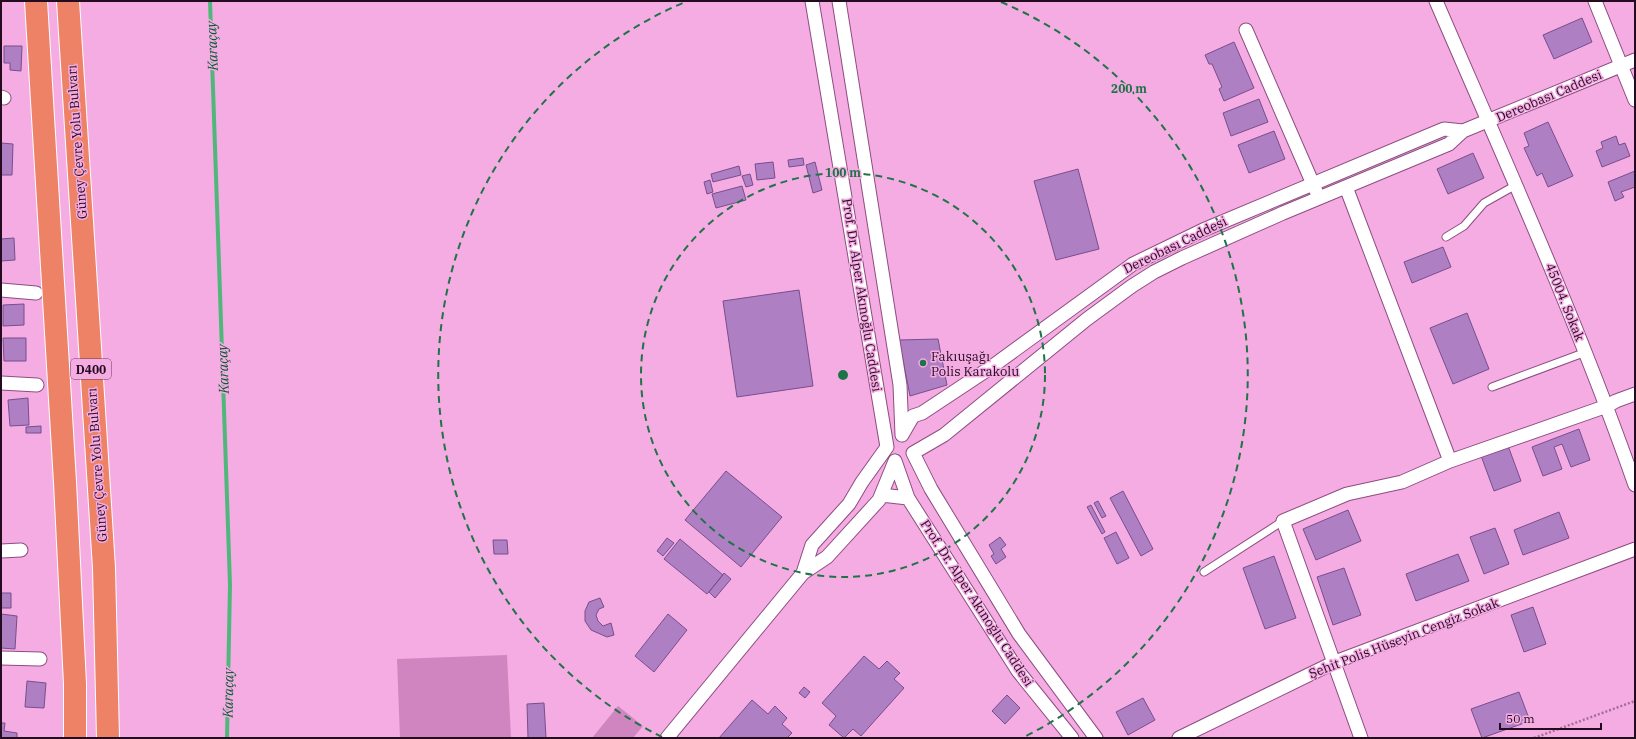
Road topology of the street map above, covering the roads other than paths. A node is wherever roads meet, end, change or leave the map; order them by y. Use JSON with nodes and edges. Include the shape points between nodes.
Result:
{"nodes":[{"id":1,"x":36,"y":1,"type":"edge"},
{"id":2,"x":68,"y":1,"type":"edge"},
{"id":3,"x":812,"y":1,"type":"edge"},
{"id":4,"x":839,"y":1,"type":"edge"},
{"id":5,"x":1436,"y":1,"type":"edge"},
{"id":6,"x":1595,"y":1,"type":"edge"},
{"id":7,"x":1246,"y":30,"type":"dead end"},
{"id":8,"x":1635,"y":60,"type":"edge"},
{"id":9,"x":1621,"y":66,"type":"junction"},
{"id":10,"x":1635,"y":100,"type":"edge"},
{"id":11,"x":1488,"y":121,"type":"junction"},
{"id":12,"x":1463,"y":131,"type":"junction"},
{"id":13,"x":1313,"y":183,"type":"junction"},
{"id":14,"x":1516,"y":185,"type":"junction"},
{"id":15,"x":1346,"y":187,"type":"junction"},
{"id":16,"x":1319,"y":198,"type":"junction"},
{"id":17,"x":1446,"y":237,"type":"dead end"},
{"id":18,"x":1,"y":290,"type":"edge"},
{"id":19,"x":36,"y":293,"type":"dead end"},
{"id":20,"x":1586,"y":352,"type":"junction"},
{"id":21,"x":1,"y":383,"type":"edge"},
{"id":22,"x":37,"y":385,"type":"dead end"},
{"id":23,"x":1492,"y":387,"type":"dead end"},
{"id":24,"x":1635,"y":394,"type":"edge"},
{"id":25,"x":901,"y":402,"type":"junction"},
{"id":26,"x":1607,"y":406,"type":"junction"},
{"id":27,"x":913,"y":416,"type":"junction"},
{"id":28,"x":902,"y":435,"type":"junction"},
{"id":29,"x":887,"y":447,"type":"junction"},
{"id":30,"x":919,"y":449,"type":"junction"},
{"id":31,"x":1450,"y":461,"type":"junction"},
{"id":32,"x":895,"y":462,"type":"junction"},
{"id":33,"x":1635,"y":485,"type":"edge"},
{"id":34,"x":881,"y":495,"type":"junction"},
{"id":35,"x":908,"y":498,"type":"junction"},
{"id":36,"x":1283,"y":521,"type":"junction"},
{"id":37,"x":1635,"y":548,"type":"edge"},
{"id":38,"x":21,"y":550,"type":"dead end"},
{"id":39,"x":1,"y":551,"type":"edge"},
{"id":40,"x":1204,"y":572,"type":"dead end"},
{"id":41,"x":803,"y":573,"type":"junction"},
{"id":42,"x":1,"y":658,"type":"edge"},
{"id":43,"x":40,"y":659,"type":"dead end"},
{"id":44,"x":1335,"y":662,"type":"junction"},
{"id":45,"x":75,"y":738,"type":"edge"},
{"id":46,"x":108,"y":738,"type":"edge"},
{"id":47,"x":667,"y":738,"type":"edge"},
{"id":48,"x":1072,"y":738,"type":"edge"},
{"id":49,"x":1096,"y":738,"type":"edge"},
{"id":50,"x":1179,"y":738,"type":"edge"},
{"id":51,"x":1361,"y":738,"type":"edge"}],
"edges":[{"from":1,"to":45,"type":"highway","number":"D400","via":[[65,482]]},
{"from":2,"to":46,"type":"highway","name":"Güney Çevre Yolu Bulvarı","number":"D400","via":[[104,568]]},
{"from":3,"to":29,"type":"street","name":"Prof. Dr. Alper Akınoğlu Caddesi"},
{"from":4,"to":25,"type":"street","name":"Prof. Dr. Alper Akınoğlu Caddesi"},
{"from":5,"to":11,"type":"street","name":"45004. Sokak"},
{"from":6,"to":9,"type":"street"},
{"from":7,"to":13,"type":"street"},
{"from":8,"to":9,"type":"street","name":"Dereobası Caddesi"},
{"from":9,"to":10,"type":"street"},
{"from":9,"to":11,"type":"street","name":"Dereobası Caddesi"},
{"from":11,"to":12,"type":"street","name":"Dereobası Caddesi"},
{"from":11,"to":14,"type":"street","name":"45004. Sokak"},
{"from":12,"to":13,"type":"street","name":"Dereobası Caddesi","via":[[1444,129]]},
{"from":12,"to":15,"type":"street","name":"Dereobası Caddesi","via":[[1449,144]]},
{"from":13,"to":16,"type":"street"},
{"from":13,"to":27,"type":"street","name":"Dereobası Caddesi","via":[[1203,230],[1133,264],[990,368],[922,413]]},
{"from":14,"to":17,"type":"lane","via":[[1484,204],[1464,226]]},
{"from":14,"to":20,"type":"street","name":"45004. Sokak"},
{"from":15,"to":16,"type":"street","name":"Dereobası Caddesi"},
{"from":15,"to":31,"type":"street"},
{"from":16,"to":30,"type":"street","name":"Dereobası Caddesi","via":[[1182,258],[1132,286],[1087,319],[944,435]]},
{"from":18,"to":19,"type":"street"},
{"from":20,"to":23,"type":"lane"},
{"from":20,"to":26,"type":"street","name":"45004. Sokak"},
{"from":21,"to":22,"type":"street"},
{"from":24,"to":26,"type":"street"},
{"from":25,"to":27,"type":"street","via":[[906,411]]},
{"from":25,"to":28,"type":"street","name":"Prof. Dr. Alper Akınoğlu Caddesi"},
{"from":26,"to":31,"type":"street"},
{"from":26,"to":33,"type":"street","name":"45004. Sokak"},
{"from":27,"to":28,"type":"street"},
{"from":28,"to":29,"type":"street","via":[[890,439]]},
{"from":28,"to":30,"type":"street","name":"Prof. Dr. Alper Akınoğlu Caddesi","via":[[910,440],[914,448]]},
{"from":29,"to":32,"type":"street","name":"Prof. Dr. Alper Akınoğlu Caddesi","via":[[888,456]]},
{"from":29,"to":41,"type":"street","via":[[849,504],[812,546]]},
{"from":30,"to":32,"type":"street","name":"Dereobası Caddesi","via":[[904,462]]},
{"from":30,"to":49,"type":"street","name":"Prof. Dr. Alper Akınoğlu Caddesi","via":[[922,470],[931,489],[1019,634]]},
{"from":31,"to":36,"type":"street","via":[[1402,482],[1347,494]]},
{"from":32,"to":34,"type":"street"},
{"from":32,"to":35,"type":"street","name":"Prof. Dr. Alper Akınoğlu Caddesi"},
{"from":34,"to":35,"type":"street"},
{"from":34,"to":41,"type":"street","via":[[827,557]]},
{"from":35,"to":48,"type":"street","name":"Prof. Dr. Alper Akınoğlu Caddesi","via":[[1018,671]]},
{"from":36,"to":40,"type":"lane"},
{"from":36,"to":44,"type":"street"},
{"from":37,"to":44,"type":"street","name":"Şehit Polis Hüseyin Cengiz Sokak"},
{"from":38,"to":39,"type":"street"},
{"from":41,"to":47,"type":"street"},
{"from":42,"to":43,"type":"street"},
{"from":44,"to":50,"type":"street","name":"Şehit Polis Hüseyin Cengiz Sokak"},
{"from":44,"to":51,"type":"street"}]}
